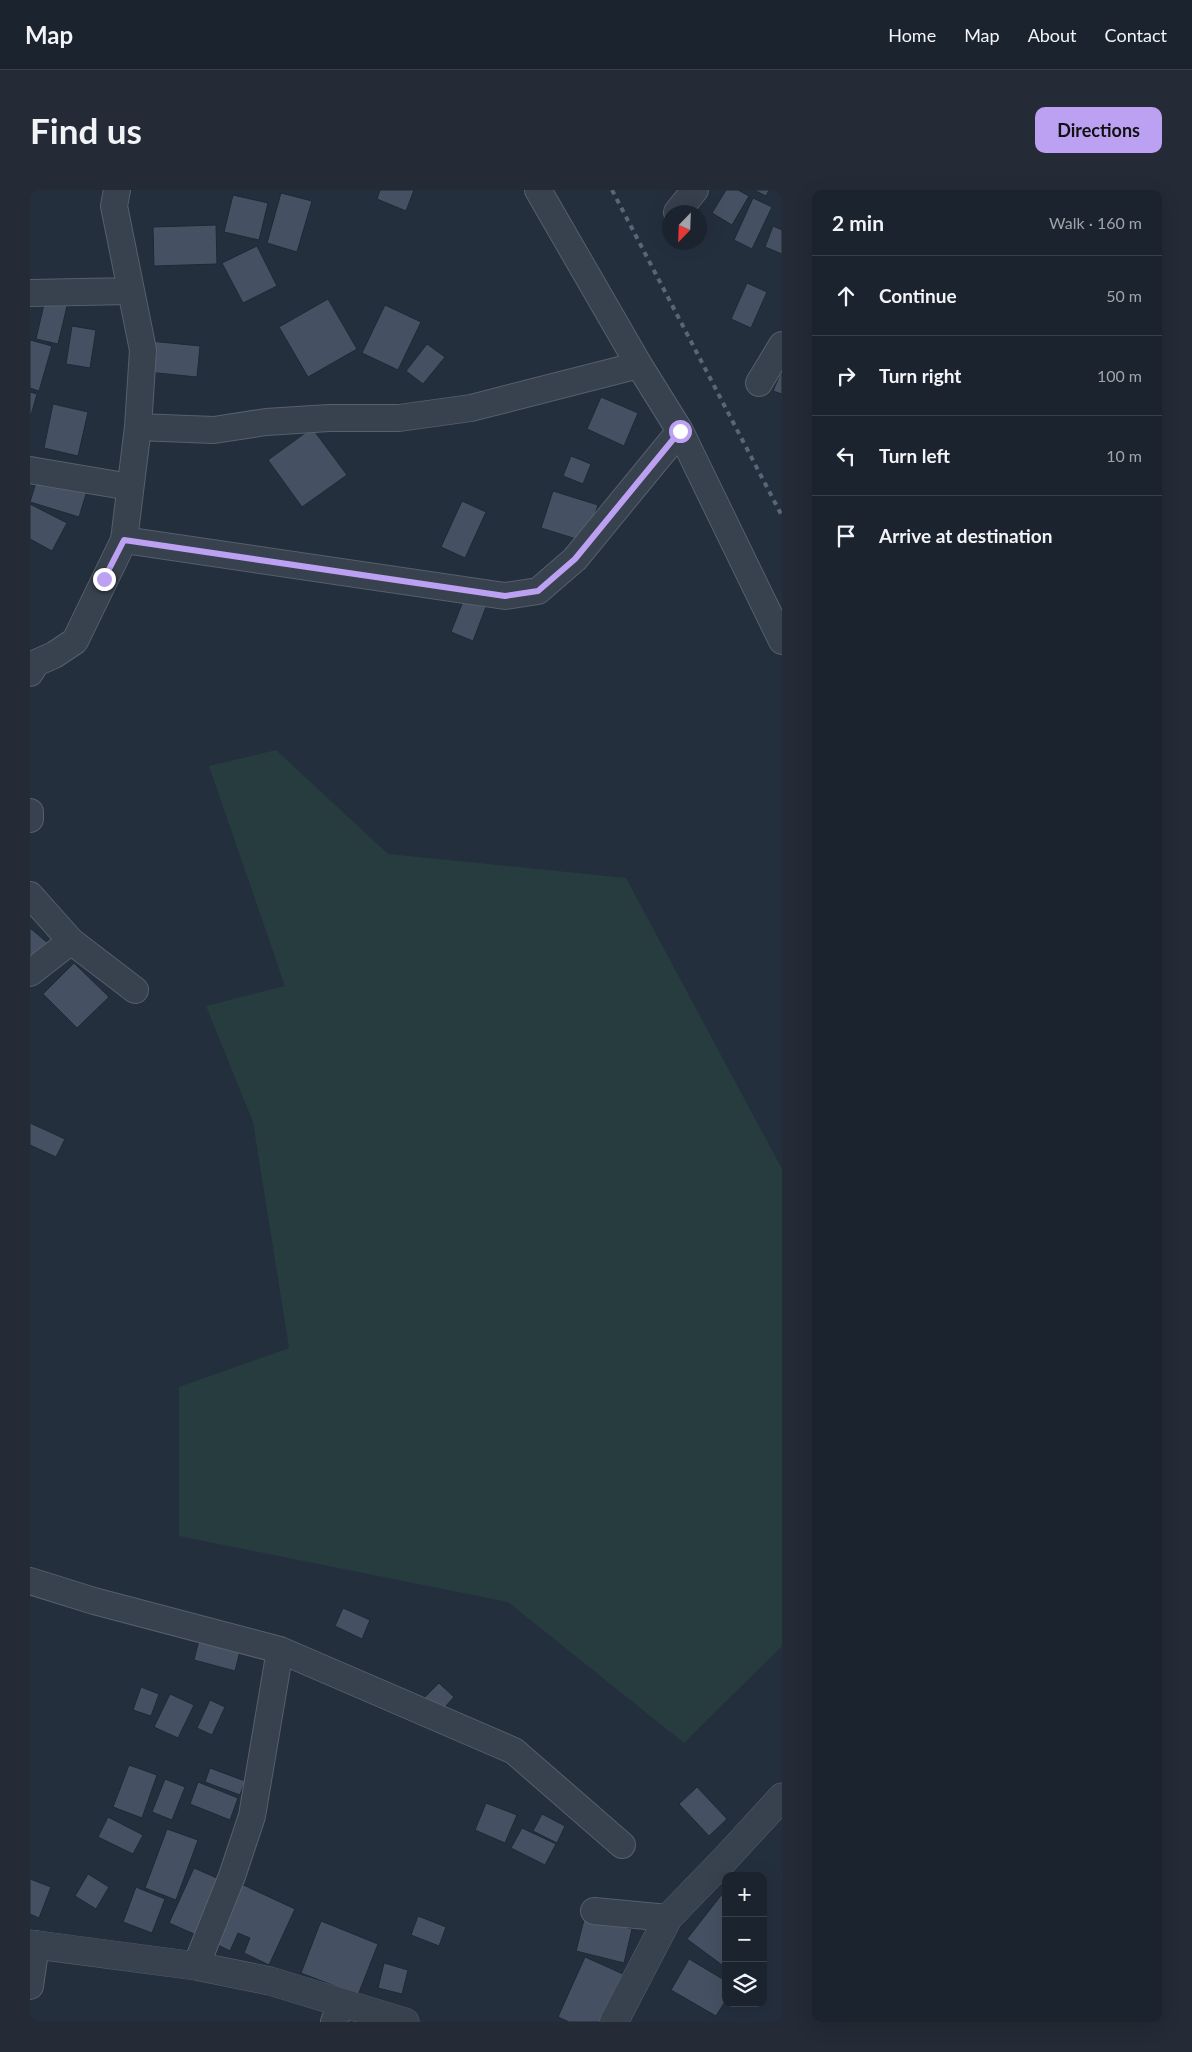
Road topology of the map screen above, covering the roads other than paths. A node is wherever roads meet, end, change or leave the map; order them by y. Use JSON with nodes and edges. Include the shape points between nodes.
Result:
{"nodes":[{"id":1,"x":117,"y":190,"type":"edge"},
{"id":2,"x":538,"y":190,"type":"edge"},
{"id":3,"x":695,"y":190,"type":"edge"},
{"id":4,"x":683,"y":205,"type":"edge"},
{"id":5,"x":130,"y":291,"type":"junction"},
{"id":6,"x":30,"y":292,"type":"edge"},
{"id":7,"x":782,"y":345,"type":"edge"},
{"id":8,"x":639,"y":365,"type":"junction"},
{"id":9,"x":759,"y":383,"type":"dead end"},
{"id":10,"x":138,"y":427,"type":"junction"},
{"id":11,"x":680,"y":431,"type":"junction"},
{"id":12,"x":30,"y":470,"type":"edge"},
{"id":13,"x":130,"y":487,"type":"junction"},
{"id":14,"x":124,"y":540,"type":"junction"},
{"id":15,"x":782,"y":641,"type":"edge"},
{"id":16,"x":30,"y":673,"type":"edge"},
{"id":17,"x":30,"y":812,"type":"edge"},
{"id":18,"x":30,"y":819,"type":"edge"},
{"id":19,"x":30,"y":895,"type":"edge"},
{"id":20,"x":71,"y":941,"type":"junction"},
{"id":21,"x":30,"y":973,"type":"edge"},
{"id":22,"x":135,"y":990,"type":"dead end"},
{"id":23,"x":30,"y":1581,"type":"edge"},
{"id":24,"x":280,"y":1650,"type":"junction"},
{"id":25,"x":782,"y":1797,"type":"edge"},
{"id":26,"x":622,"y":1845,"type":"dead end"},
{"id":27,"x":594,"y":1911,"type":"dead end"},
{"id":28,"x":668,"y":1918,"type":"junction"},
{"id":29,"x":33,"y":1944,"type":"edge"},
{"id":30,"x":196,"y":1966,"type":"junction"},
{"id":31,"x":30,"y":1986,"type":"edge"},
{"id":32,"x":337,"y":2013,"type":"edge"},
{"id":33,"x":405,"y":2022,"type":"edge"},
{"id":34,"x":614,"y":2022,"type":"edge"}],
"edges":[{"from":1,"to":5,"type":"street","via":[[114,206]]},
{"from":2,"to":8,"type":"street"},
{"from":3,"to":4,"type":"street"},
{"from":5,"to":6,"type":"street"},
{"from":5,"to":10,"type":"street","via":[[143,350]]},
{"from":7,"to":9,"type":"street"},
{"from":8,"to":10,"type":"street","via":[[471,408],[398,418],[266,422],[214,430]]},
{"from":8,"to":11,"type":"street"},
{"from":10,"to":13,"type":"street"},
{"from":11,"to":14,"type":"street","via":[[575,559],[538,591],[505,596]]},
{"from":11,"to":15,"type":"street"},
{"from":12,"to":13,"type":"street"},
{"from":13,"to":14,"type":"street"},
{"from":14,"to":16,"type":"street","via":[[75,641],[36,663]]},
{"from":17,"to":18,"type":"street"},
{"from":19,"to":20,"type":"street"},
{"from":20,"to":21,"type":"street"},
{"from":20,"to":22,"type":"street"},
{"from":23,"to":24,"type":"street"},
{"from":24,"to":26,"type":"street","via":[[514,1751]]},
{"from":24,"to":30,"type":"street","via":[[252,1816]]},
{"from":25,"to":28,"type":"street"},
{"from":27,"to":28,"type":"street"},
{"from":28,"to":34,"type":"street"},
{"from":29,"to":30,"type":"street"},
{"from":29,"to":31,"type":"street"},
{"from":30,"to":32,"type":"street","via":[[270,1981]]},
{"from":32,"to":33,"type":"street"}]}
